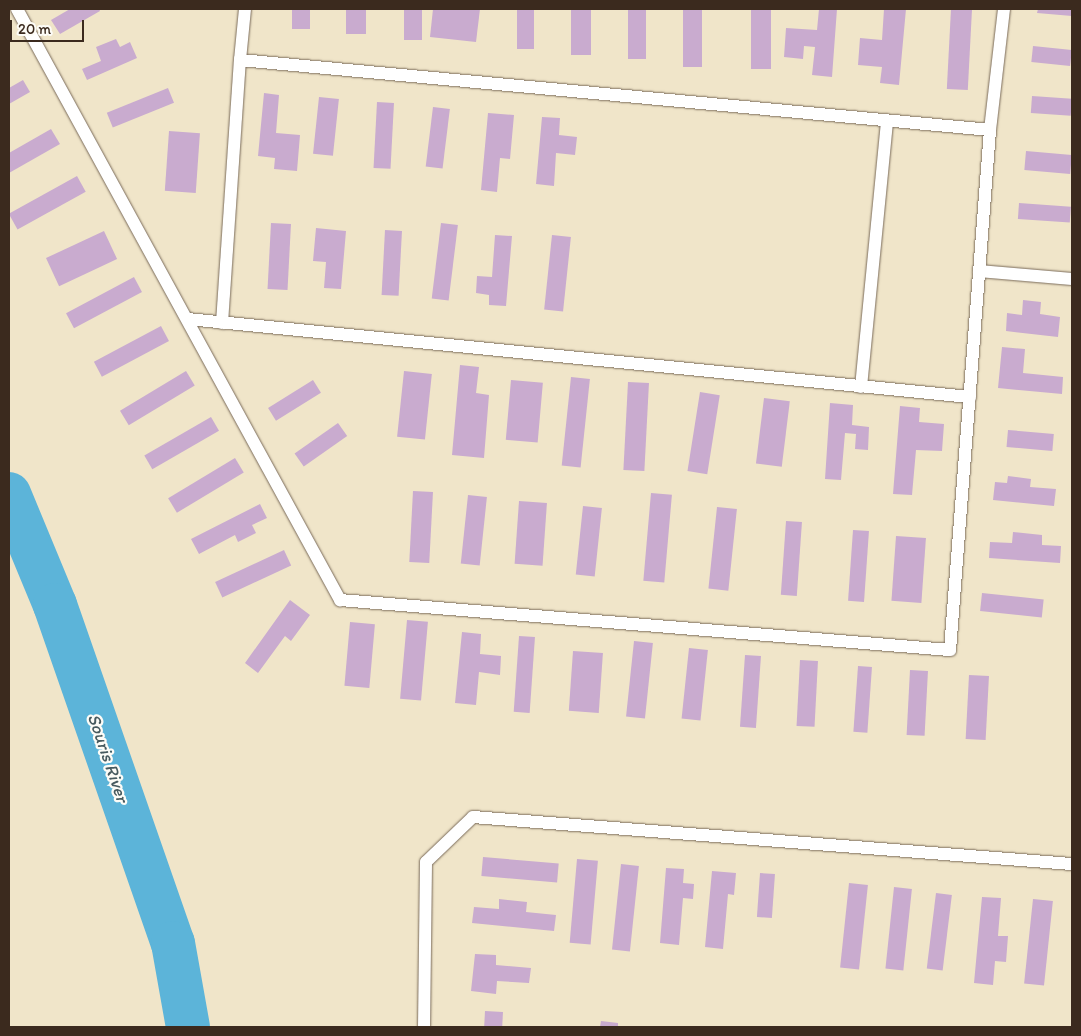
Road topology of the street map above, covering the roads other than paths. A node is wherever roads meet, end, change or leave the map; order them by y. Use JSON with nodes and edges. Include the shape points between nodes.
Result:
{"nodes":[{"id":1,"x":17,"y":9,"type":"edge"},
{"id":2,"x":245,"y":9,"type":"edge"},
{"id":3,"x":1004,"y":9,"type":"edge"},
{"id":4,"x":240,"y":60,"type":"junction"},
{"id":5,"x":887,"y":123,"type":"junction"},
{"id":6,"x":990,"y":130,"type":"junction"},
{"id":7,"x":979,"y":270,"type":"junction"},
{"id":8,"x":1072,"y":280,"type":"edge"},
{"id":9,"x":188,"y":319,"type":"junction"},
{"id":10,"x":222,"y":323,"type":"junction"},
{"id":11,"x":861,"y":387,"type":"junction"},
{"id":12,"x":970,"y":397,"type":"junction"},
{"id":13,"x":1072,"y":864,"type":"edge"},
{"id":14,"x":424,"y":1027,"type":"edge"}],
"edges":[{"from":1,"to":9,"type":"lane"},
{"from":2,"to":4,"type":"lane"},
{"from":3,"to":6,"type":"lane"},
{"from":4,"to":5,"type":"lane"},
{"from":4,"to":10,"type":"lane"},
{"from":5,"to":6,"type":"lane"},
{"from":5,"to":11,"type":"lane"},
{"from":6,"to":7,"type":"lane"},
{"from":7,"to":8,"type":"lane"},
{"from":7,"to":12,"type":"lane"},
{"from":9,"to":10,"type":"lane"},
{"from":9,"to":12,"type":"lane","via":[[340,600],[950,650]]},
{"from":10,"to":11,"type":"lane"},
{"from":11,"to":12,"type":"lane"},
{"from":13,"to":14,"type":"lane","via":[[472,817],[426,862]]}]}
